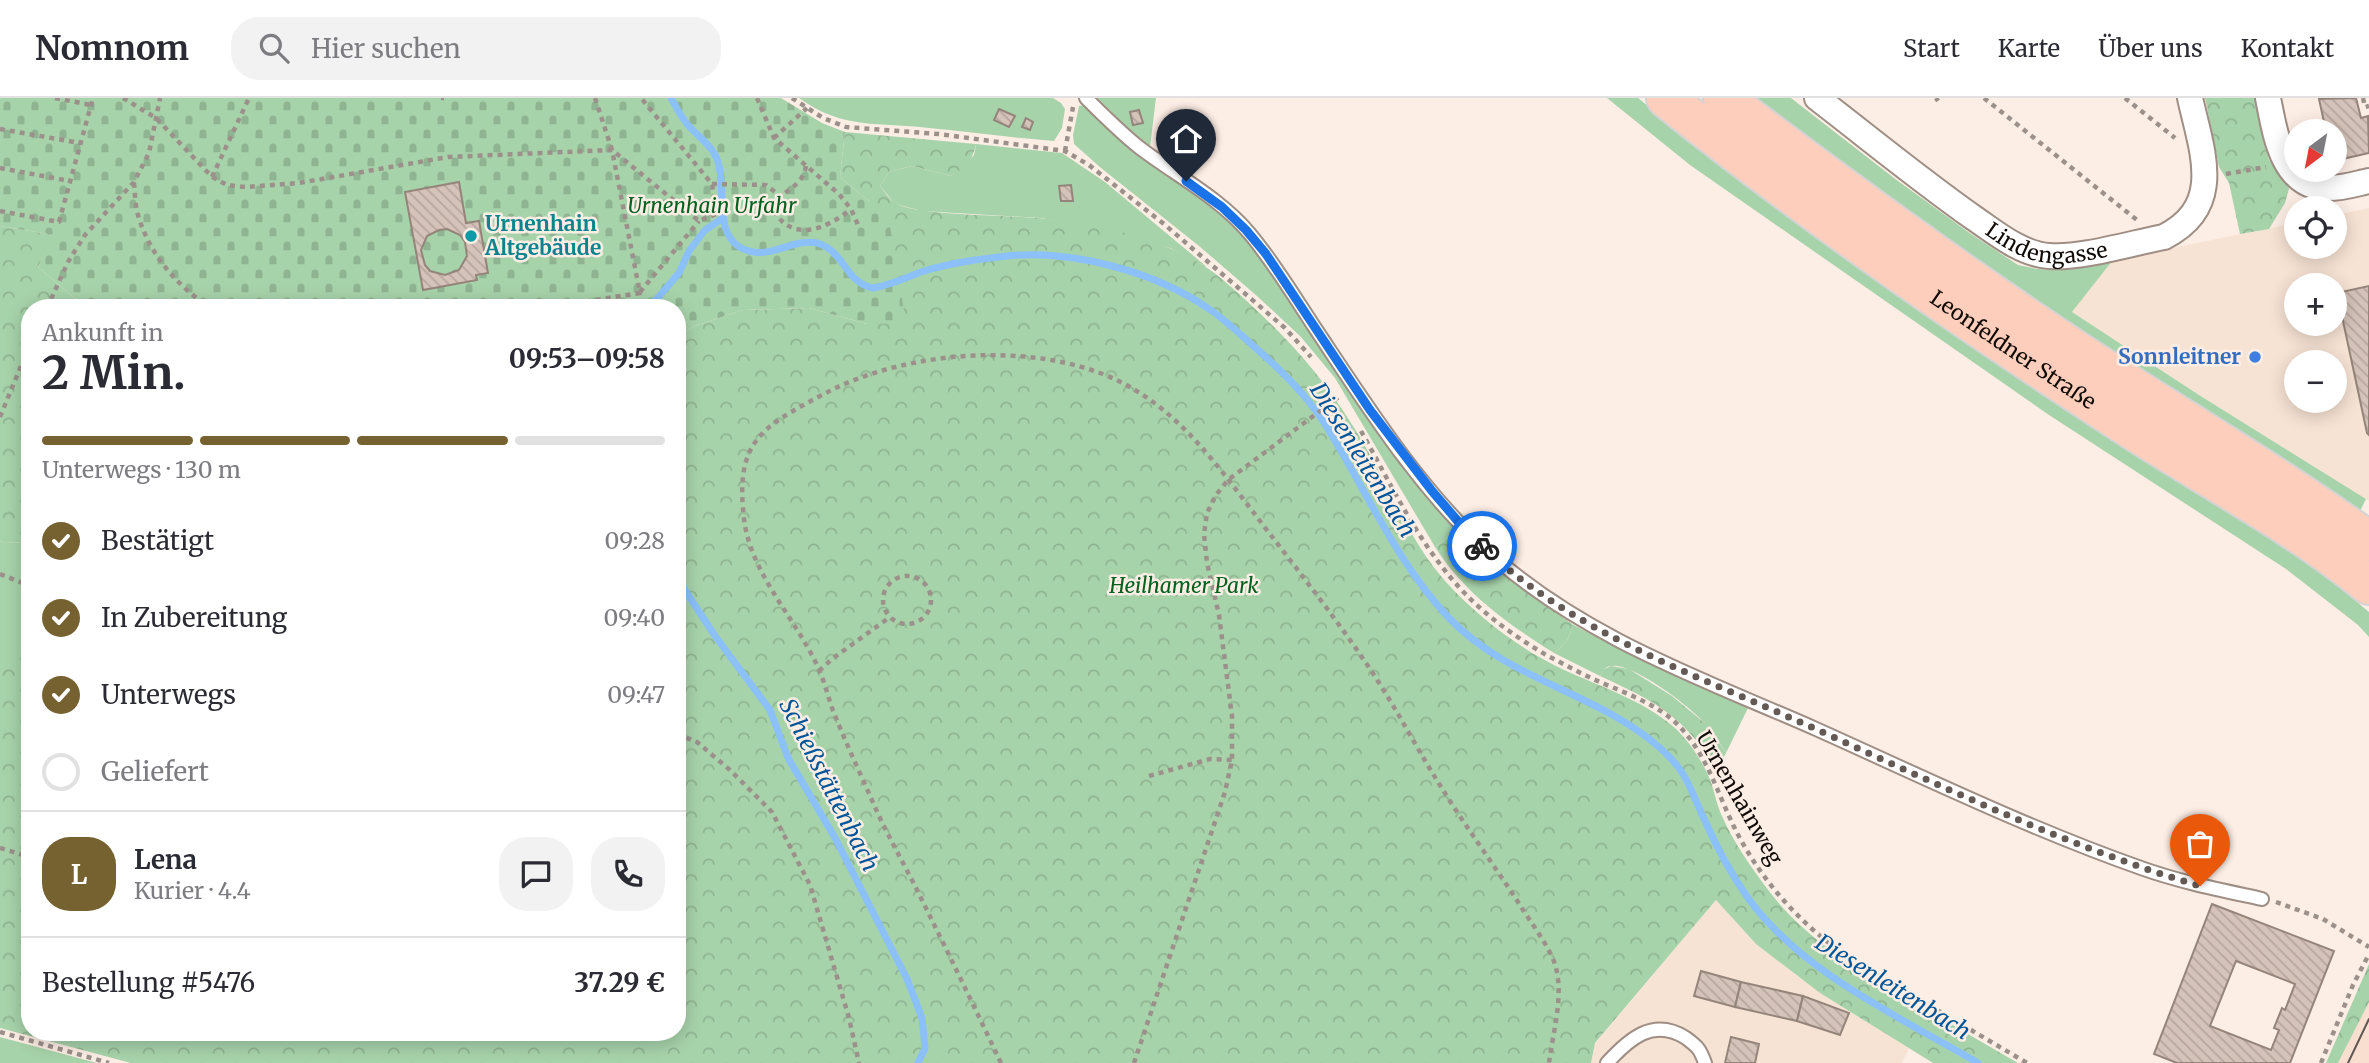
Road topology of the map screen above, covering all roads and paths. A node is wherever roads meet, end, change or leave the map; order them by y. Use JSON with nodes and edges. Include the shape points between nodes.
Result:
{"nodes":[{"id":1,"x":55,"y":98,"type":"edge"},
{"id":2,"x":93,"y":98,"type":"edge"},
{"id":3,"x":123,"y":98,"type":"edge"},
{"id":4,"x":160,"y":98,"type":"edge"},
{"id":5,"x":249,"y":98,"type":"edge"},
{"id":6,"x":595,"y":98,"type":"edge"},
{"id":7,"x":641,"y":98,"type":"edge"},
{"id":8,"x":757,"y":98,"type":"edge"},
{"id":9,"x":792,"y":98,"type":"edge"},
{"id":10,"x":1076,"y":98,"type":"edge"},
{"id":11,"x":1086,"y":98,"type":"edge"},
{"id":12,"x":1667,"y":98,"type":"edge"},
{"id":13,"x":1723,"y":98,"type":"edge"},
{"id":14,"x":1817,"y":98,"type":"edge"},
{"id":15,"x":1984,"y":98,"type":"edge"},
{"id":16,"x":2190,"y":98,"type":"edge"},
{"id":17,"x":2268,"y":98,"type":"edge"},
{"id":18,"x":2363,"y":98,"type":"edge"},
{"id":19,"x":91,"y":105,"type":"junction"},
{"id":20,"x":2369,"y":106,"type":"edge"},
{"id":21,"x":807,"y":108,"type":"junction"},
{"id":22,"x":156,"y":118,"type":"junction"},
{"id":23,"x":0,"y":129,"type":"edge"},
{"id":24,"x":774,"y":138,"type":"junction"},
{"id":25,"x":80,"y":143,"type":"junction"},
{"id":26,"x":612,"y":150,"type":"junction"},
{"id":27,"x":1065,"y":151,"type":"junction"},
{"id":28,"x":806,"y":166,"type":"junction"},
{"id":29,"x":2274,"y":166,"type":"dead end"},
{"id":30,"x":0,"y":168,"type":"edge"},
{"id":31,"x":2222,"y":175,"type":"dead end"},
{"id":32,"x":212,"y":177,"type":"junction"},
{"id":33,"x":70,"y":181,"type":"junction"},
{"id":34,"x":2369,"y":181,"type":"edge"},
{"id":35,"x":134,"y":182,"type":"junction"},
{"id":36,"x":712,"y":184,"type":"junction"},
{"id":37,"x":779,"y":195,"type":"junction"},
{"id":38,"x":851,"y":209,"type":"junction"},
{"id":39,"x":0,"y":211,"type":"edge"},
{"id":40,"x":699,"y":221,"type":"junction"},
{"id":41,"x":858,"y":225,"type":"dead end"},
{"id":42,"x":2143,"y":225,"type":"dead end"},
{"id":43,"x":640,"y":293,"type":"junction"},
{"id":44,"x":51,"y":299,"type":"edge"},
{"id":45,"x":198,"y":299,"type":"edge"},
{"id":46,"x":602,"y":299,"type":"edge"},
{"id":47,"x":1316,"y":362,"type":"dead end"},
{"id":48,"x":21,"y":363,"type":"edge"},
{"id":49,"x":1332,"y":385,"type":"dead end"},
{"id":50,"x":1340,"y":396,"type":"junction"},
{"id":51,"x":1345,"y":403,"type":"dead end"},
{"id":52,"x":0,"y":417,"type":"edge"},
{"id":53,"x":1360,"y":429,"type":"dead end"},
{"id":54,"x":1228,"y":480,"type":"junction"},
{"id":55,"x":2369,"y":541,"type":"edge"},
{"id":56,"x":0,"y":574,"type":"edge"},
{"id":57,"x":21,"y":582,"type":"edge"},
{"id":58,"x":2369,"y":586,"type":"edge"},
{"id":59,"x":890,"y":617,"type":"junction"},
{"id":60,"x":820,"y":671,"type":"junction"},
{"id":61,"x":686,"y":738,"type":"edge"},
{"id":62,"x":1232,"y":760,"type":"junction"},
{"id":63,"x":1149,"y":776,"type":"dead end"},
{"id":64,"x":0,"y":848,"type":"edge"},
{"id":65,"x":21,"y":854,"type":"edge"},
{"id":66,"x":2262,"y":899,"type":"joint"},
{"id":67,"x":2369,"y":947,"type":"edge"},
{"id":68,"x":2369,"y":954,"type":"edge"},
{"id":69,"x":0,"y":1032,"type":"edge"},
{"id":70,"x":21,"y":1038,"type":"edge"},
{"id":71,"x":32,"y":1041,"type":"edge"},
{"id":72,"x":109,"y":1063,"type":"edge"},
{"id":73,"x":859,"y":1063,"type":"edge"},
{"id":74,"x":1001,"y":1063,"type":"edge"},
{"id":75,"x":1134,"y":1063,"type":"edge"},
{"id":76,"x":1549,"y":1063,"type":"edge"},
{"id":77,"x":1607,"y":1063,"type":"edge"},
{"id":78,"x":1705,"y":1063,"type":"edge"},
{"id":79,"x":2026,"y":1063,"type":"edge"},
{"id":80,"x":2321,"y":1063,"type":"edge"}],
"edges":[{"from":1,"to":19,"type":"path"},
{"from":2,"to":19,"type":"path"},
{"from":3,"to":22,"type":"path"},
{"from":4,"to":22,"type":"path"},
{"from":5,"to":32,"type":"path"},
{"from":6,"to":26,"type":"path"},
{"from":7,"to":36,"type":"path"},
{"from":8,"to":24,"type":"path"},
{"from":9,"to":21,"type":"path"},
{"from":10,"to":27,"type":"path"},
{"from":11,"to":66,"type":"lane","via":[[1140,148],[1222,207],[1246,230],[1432,491],[1462,526],[1524,582],[1627,645],[2013,817],[2143,869]]},
{"from":12,"to":58,"type":"main road","name":"Leonfeldner Straße","via":[[1935,299],[2292,529]]},
{"from":13,"to":55,"type":"main road","name":"Leonfeldner Straße","via":[[1955,268]]},
{"from":14,"to":16,"type":"street","name":"Lindengasse","via":[[1943,197],[2015,245],[2048,256],[2164,237],[2192,218],[2206,183]]},
{"from":15,"to":42,"type":"path"},
{"from":17,"to":34,"type":"street","via":[[2278,146],[2298,176],[2323,188]]},
{"from":18,"to":20,"type":"path","via":[[2365,107]]},
{"from":19,"to":25,"type":"path"},
{"from":21,"to":24,"type":"path"},
{"from":21,"to":27,"type":"path","via":[[846,127]]},
{"from":22,"to":32,"type":"path"},
{"from":22,"to":35,"type":"path","via":[[149,153]]},
{"from":23,"to":25,"type":"path"},
{"from":24,"to":28,"type":"path"},
{"from":25,"to":33,"type":"path"},
{"from":26,"to":32,"type":"path","via":[[449,157],[299,183],[246,187]]},
{"from":26,"to":40,"type":"path"},
{"from":26,"to":43,"type":"path"},
{"from":27,"to":47,"type":"path","via":[[1231,281]]},
{"from":28,"to":37,"type":"path","via":[[794,188]]},
{"from":28,"to":38,"type":"path"},
{"from":29,"to":31,"type":"path"},
{"from":30,"to":33,"type":"path"},
{"from":33,"to":39,"type":"path","via":[[59,222]]},
{"from":35,"to":44,"type":"path","via":[[85,235]]},
{"from":35,"to":45,"type":"path","via":[[138,214],[155,255]]},
{"from":36,"to":37,"type":"path","via":[[766,185]]},
{"from":36,"to":40,"type":"path","via":[[716,214]]},
{"from":37,"to":38,"type":"path","via":[[771,205],[777,218],[790,228],[811,231],[835,222]]},
{"from":38,"to":41,"type":"path"},
{"from":40,"to":43,"type":"path"},
{"from":43,"to":46,"type":"path"},
{"from":48,"to":52,"type":"path"},
{"from":49,"to":50,"type":"path"},
{"from":50,"to":51,"type":"path"},
{"from":50,"to":54,"type":"path"},
{"from":53,"to":79,"type":"path","name":"Urnenhainweg","via":[[1428,547],[1466,595],[1513,634],[1653,707],[1695,744],[1760,869],[1830,945]]},
{"from":54,"to":60,"type":"path","via":[[1172,417],[1137,390],[1069,363],[990,355],[943,359],[840,384],[767,427],[749,448],[743,472],[744,524],[751,548]]},
{"from":54,"to":62,"type":"path","via":[[1207,513],[1203,534],[1232,716]]},
{"from":54,"to":76,"type":"path","via":[[1371,670],[1554,961],[1559,991]]},
{"from":56,"to":57,"type":"path"},
{"from":59,"to":59,"type":"path","via":[[907,624],[920,621],[929,611],[932,595],[927,584],[914,576],[901,576],[888,584],[883,603]]},
{"from":59,"to":60,"type":"path"},
{"from":60,"to":74,"type":"path","via":[[880,818]]},
{"from":61,"to":73,"type":"path","via":[[730,770],[772,812],[810,885]]},
{"from":62,"to":63,"type":"path","via":[[1210,759]]},
{"from":62,"to":75,"type":"path"},
{"from":64,"to":65,"type":"path"},
{"from":66,"to":67,"type":"path","via":[[2323,919]]},
{"from":68,"to":80,"type":"path"},
{"from":69,"to":70,"type":"path"},
{"from":71,"to":72,"type":"path"},
{"from":77,"to":78,"type":"lane","via":[[1632,1038],[1653,1029],[1674,1031],[1700,1048]]}]}
